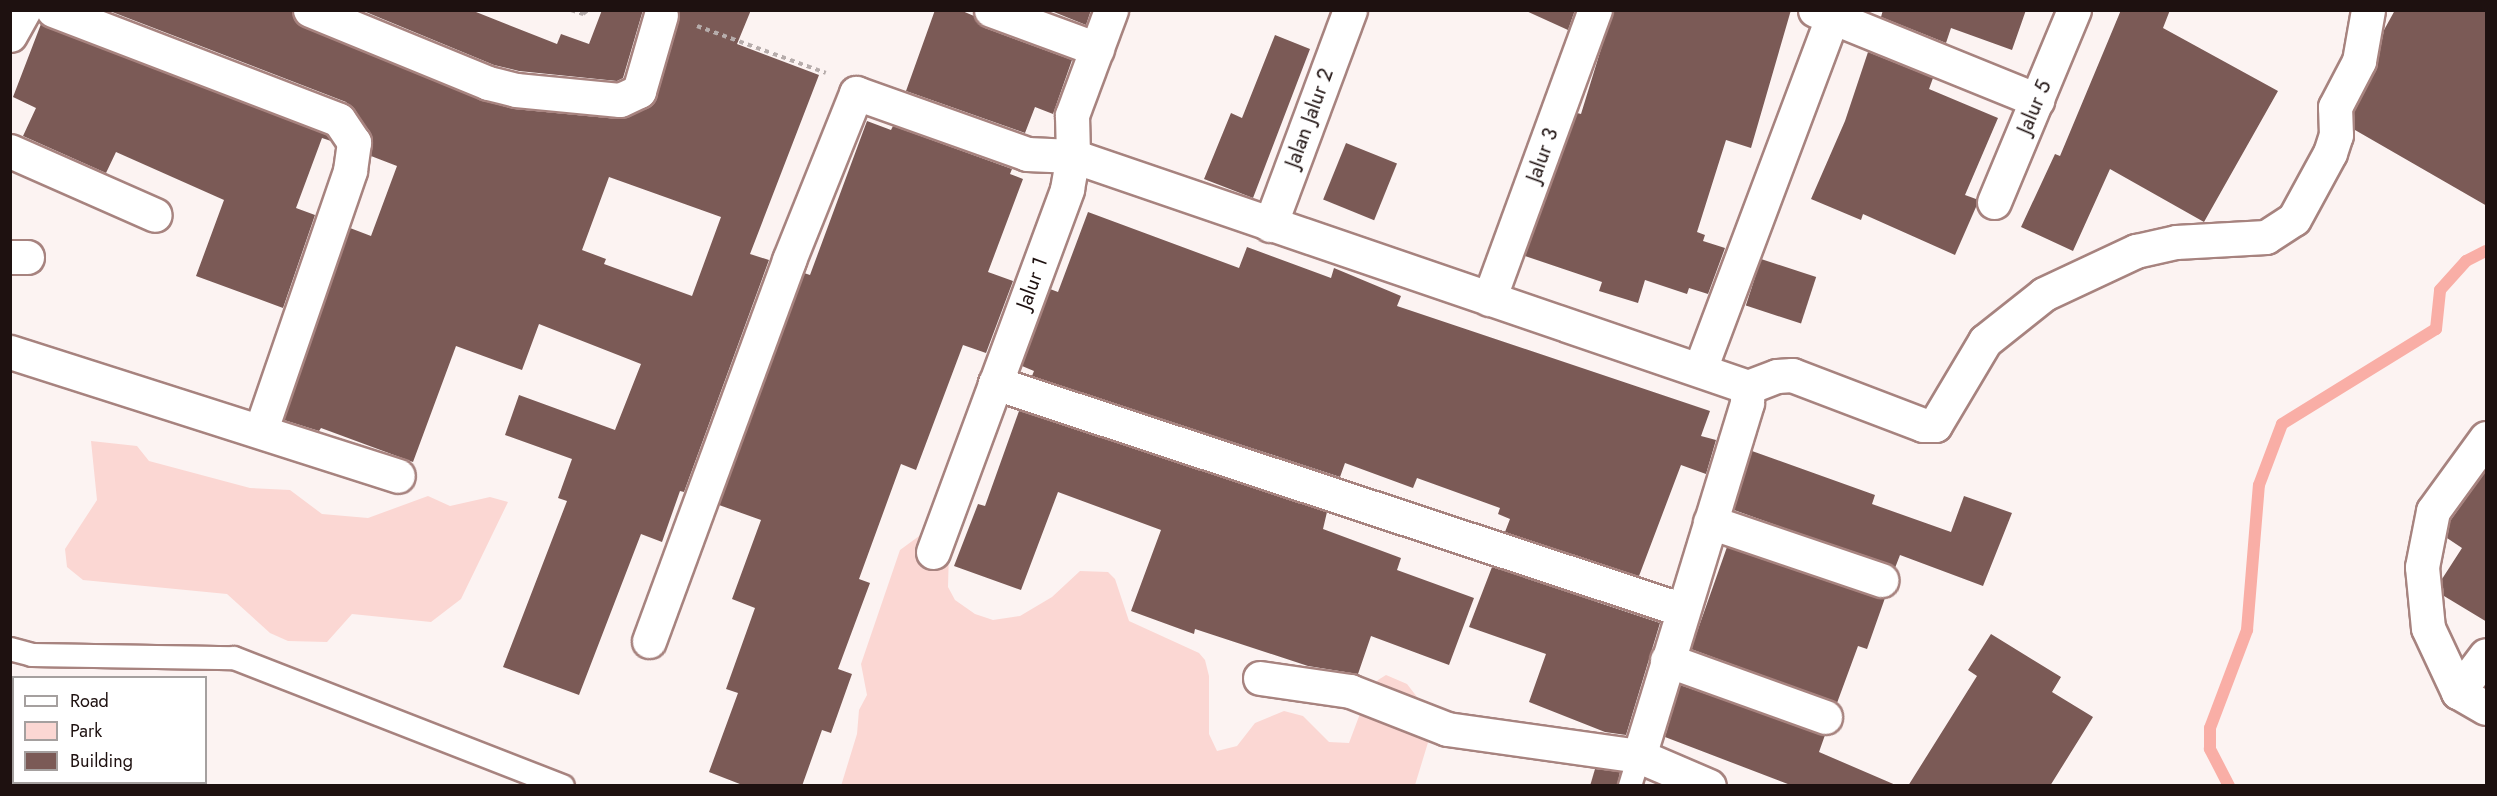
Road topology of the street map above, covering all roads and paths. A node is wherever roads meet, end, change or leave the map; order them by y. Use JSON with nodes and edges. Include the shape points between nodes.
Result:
{"nodes":[{"id":1,"x":24,"y":10,"type":"edge"},
{"id":2,"x":53,"y":10,"type":"edge"},
{"id":3,"x":310,"y":10,"type":"edge"},
{"id":4,"x":571,"y":10,"type":"edge"},
{"id":5,"x":588,"y":10,"type":"edge"},
{"id":6,"x":991,"y":10,"type":"edge"},
{"id":7,"x":1111,"y":10,"type":"edge"},
{"id":8,"x":1350,"y":10,"type":"edge"},
{"id":9,"x":1595,"y":10,"type":"edge"},
{"id":10,"x":2074,"y":10,"type":"edge"},
{"id":11,"x":2368,"y":10,"type":"edge"},
{"id":12,"x":1827,"y":13,"type":"edge"},
{"id":13,"x":661,"y":15,"type":"joint"},
{"id":14,"x":10,"y":35,"type":"edge"},
{"id":15,"x":1097,"y":49,"type":"junction"},
{"id":16,"x":856,"y":93,"type":"junction"},
{"id":17,"x":2037,"y":100,"type":"junction"},
{"id":18,"x":10,"y":151,"type":"edge"},
{"id":19,"x":1073,"y":156,"type":"junction"},
{"id":20,"x":1994,"y":202,"type":"dead end"},
{"id":21,"x":155,"y":214,"type":"dead end"},
{"id":22,"x":1270,"y":225,"type":"junction"},
{"id":23,"x":1489,"y":299,"type":"junction"},
{"id":24,"x":10,"y":352,"type":"edge"},
{"id":25,"x":1700,"y":369,"type":"junction"},
{"id":26,"x":995,"y":383,"type":"junction"},
{"id":27,"x":1748,"y":387,"type":"junction"},
{"id":28,"x":261,"y":430,"type":"junction"},
{"id":29,"x":2487,"y":438,"type":"edge"},
{"id":30,"x":398,"y":477,"type":"dead end"},
{"id":31,"x":1710,"y":522,"type":"junction"},
{"id":32,"x":933,"y":552,"type":"dead end"},
{"id":33,"x":1881,"y":580,"type":"dead end"},
{"id":34,"x":1683,"y":610,"type":"junction"},
{"id":35,"x":649,"y":641,"type":"dead end"},
{"id":36,"x":10,"y":649,"type":"edge"},
{"id":37,"x":2487,"y":655,"type":"edge"},
{"id":38,"x":1667,"y":660,"type":"junction"},
{"id":39,"x":1260,"y":678,"type":"dead end"},
{"id":40,"x":2458,"y":692,"type":"junction"},
{"id":41,"x":2487,"y":708,"type":"edge"},
{"id":42,"x":1825,"y":717,"type":"dead end"},
{"id":43,"x":1635,"y":771,"type":"edge"},
{"id":44,"x":563,"y":786,"type":"edge"},
{"id":45,"x":1709,"y":786,"type":"edge"}],
"edges":[{"from":1,"to":14,"type":"street"},
{"from":2,"to":28,"type":"street","via":[[339,120],[354,142],[350,171]]},
{"from":3,"to":13,"type":"street","via":[[488,83],[516,90],[620,99],[639,91]]},
{"from":4,"to":5,"type":"path","via":[[583,14]]},
{"from":6,"to":15,"type":"street"},
{"from":7,"to":15,"type":"street","name":"Jalur 1"},
{"from":8,"to":22,"type":"street","name":"Jalan Jalur 2"},
{"from":9,"to":23,"type":"street","name":"Jalur 3"},
{"from":10,"to":17,"type":"street","name":"Jalur 5"},
{"from":11,"to":27,"type":"street","via":[[2359,61],[2335,107],[2336,135],[2330,153],[2294,219],[2266,237],[2176,242],[2136,251],[2044,294],[1985,341],[1935,425],[1923,425],[1792,375]]},
{"from":12,"to":17,"type":"street"},
{"from":12,"to":25,"type":"street"},
{"from":13,"to":16,"type":"path","via":[[746,41],[834,76]]},
{"from":15,"to":19,"type":"street","name":"Jalur 1","via":[[1072,115]]},
{"from":16,"to":19,"type":"street","via":[[1028,154]]},
{"from":16,"to":35,"type":"street","via":[[789,260]]},
{"from":17,"to":20,"type":"street","name":"Jalur 5"},
{"from":18,"to":21,"type":"street"},
{"from":19,"to":22,"type":"street"},
{"from":19,"to":26,"type":"street","name":"Jalur 1","via":[[1067,189]]},
{"from":22,"to":23,"type":"street"},
{"from":23,"to":25,"type":"street"},
{"from":24,"to":28,"type":"street"},
{"from":25,"to":27,"type":"street"},
{"from":26,"to":32,"type":"street","name":"Jalur 1"},
{"from":26,"to":34,"type":"street"},
{"from":27,"to":31,"type":"street","via":[[1747,403]]},
{"from":28,"to":30,"type":"street"},
{"from":29,"to":40,"type":"street","via":[[2433,511],[2422,567],[2428,628]]},
{"from":31,"to":33,"type":"street"},
{"from":31,"to":34,"type":"street"},
{"from":34,"to":38,"type":"street"},
{"from":36,"to":44,"type":"lane","via":[[32,655],[234,658]]},
{"from":37,"to":40,"type":"street"},
{"from":38,"to":42,"type":"street"},
{"from":38,"to":43,"type":"street"},
{"from":39,"to":43,"type":"street","via":[[1350,691],[1447,729]]},
{"from":40,"to":41,"type":"street"},
{"from":43,"to":45,"type":"street"}]}
